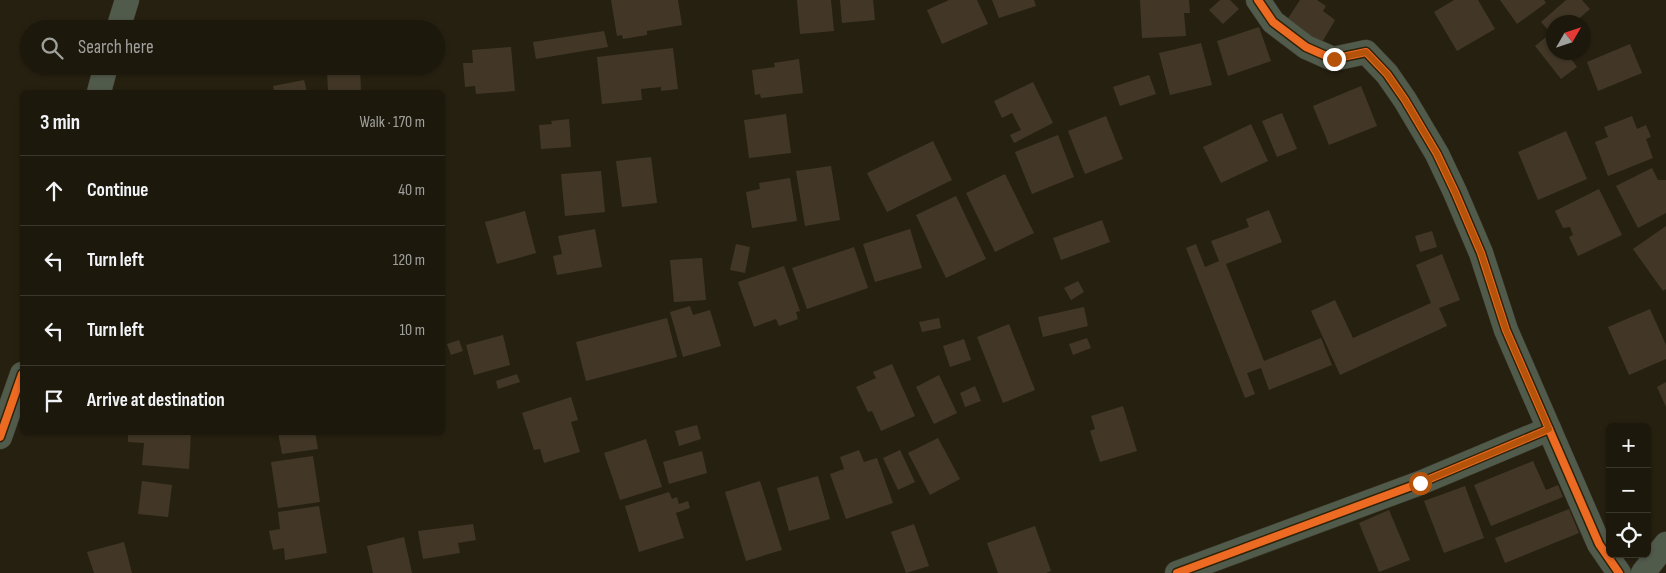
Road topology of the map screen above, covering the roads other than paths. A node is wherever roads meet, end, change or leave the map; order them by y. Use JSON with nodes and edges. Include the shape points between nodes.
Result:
{"nodes":[{"id":1,"x":127,"y":0,"type":"edge"},
{"id":2,"x":1258,"y":0,"type":"edge"},
{"id":3,"x":121,"y":20,"type":"edge"},
{"id":4,"x":104,"y":75,"type":"edge"},
{"id":5,"x":100,"y":90,"type":"edge"},
{"id":6,"x":20,"y":380,"type":"edge"},
{"id":7,"x":1549,"y":429,"type":"junction"},
{"id":8,"x":0,"y":437,"type":"edge"},
{"id":9,"x":1666,"y":544,"type":"edge"},
{"id":10,"x":1177,"y":573,"type":"edge"},
{"id":11,"x":1619,"y":573,"type":"edge"},
{"id":12,"x":1643,"y":573,"type":"edge"}],
"edges":[{"from":1,"to":3,"type":"street"},
{"from":2,"to":7,"type":"street","via":[[1273,22],[1306,46],[1334,59],[1366,52],[1392,80],[1437,154],[1455,192],[1481,253],[1506,330]]},
{"from":4,"to":5,"type":"street"},
{"from":6,"to":8,"type":"street"},
{"from":7,"to":10,"type":"street","via":[[1420,483]]},
{"from":7,"to":11,"type":"street","via":[[1599,544]]},
{"from":9,"to":12,"type":"street"}]}
